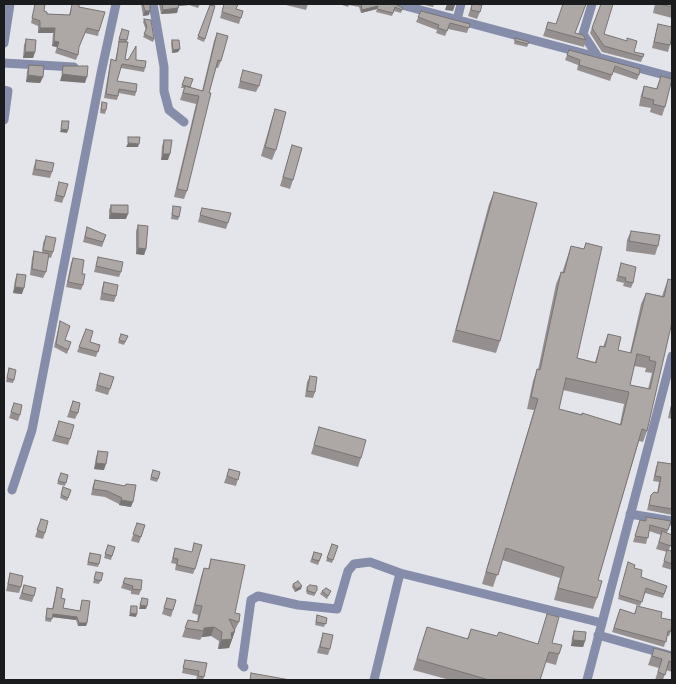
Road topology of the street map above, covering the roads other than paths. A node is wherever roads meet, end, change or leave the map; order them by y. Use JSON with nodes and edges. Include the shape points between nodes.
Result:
{"nodes":[{"id":1,"x":10,"y":4,"type":"edge"},
{"id":2,"x":116,"y":4,"type":"edge"},
{"id":3,"x":154,"y":4,"type":"edge"},
{"id":4,"x":398,"y":4,"type":"edge"},
{"id":5,"x":462,"y":4,"type":"edge"},
{"id":6,"x":592,"y":4,"type":"edge"},
{"id":7,"x":457,"y":20,"type":"junction"},
{"id":8,"x":4,"y":43,"type":"edge"},
{"id":9,"x":598,"y":57,"type":"junction"},
{"id":10,"x":4,"y":63,"type":"edge"},
{"id":11,"x":74,"y":66,"type":"edge"},
{"id":12,"x":672,"y":76,"type":"edge"},
{"id":13,"x":4,"y":90,"type":"edge"},
{"id":14,"x":4,"y":120,"type":"edge"},
{"id":15,"x":184,"y":122,"type":"dead end"},
{"id":16,"x":672,"y":356,"type":"edge"},
{"id":17,"x":12,"y":490,"type":"dead end"},
{"id":18,"x":630,"y":514,"type":"junction"},
{"id":19,"x":672,"y":521,"type":"edge"},
{"id":20,"x":400,"y":572,"type":"junction"},
{"id":21,"x":602,"y":623,"type":"junction"},
{"id":22,"x":598,"y":635,"type":"junction"},
{"id":23,"x":672,"y":656,"type":"edge"},
{"id":24,"x":244,"y":667,"type":"dead end"},
{"id":25,"x":374,"y":680,"type":"edge"},
{"id":26,"x":587,"y":680,"type":"edge"}],
"edges":[{"from":1,"to":8,"type":"street"},
{"from":2,"to":17,"type":"street","via":[[32,430]]},
{"from":3,"to":15,"type":"street","via":[[164,67],[164,91],[169,110]]},
{"from":4,"to":7,"type":"street"},
{"from":5,"to":7,"type":"street"},
{"from":6,"to":9,"type":"street","via":[[583,34]]},
{"from":7,"to":9,"type":"street"},
{"from":9,"to":12,"type":"street"},
{"from":10,"to":11,"type":"street"},
{"from":13,"to":14,"type":"street","via":[[8,92]]},
{"from":16,"to":18,"type":"street"},
{"from":18,"to":19,"type":"street"},
{"from":18,"to":21,"type":"street"},
{"from":20,"to":21,"type":"street"},
{"from":20,"to":24,"type":"street","via":[[370,562],[354,564],[348,571],[337,609],[258,596],[251,600]]},
{"from":20,"to":25,"type":"street"},
{"from":21,"to":22,"type":"street"},
{"from":22,"to":23,"type":"street"},
{"from":22,"to":26,"type":"street"}]}
